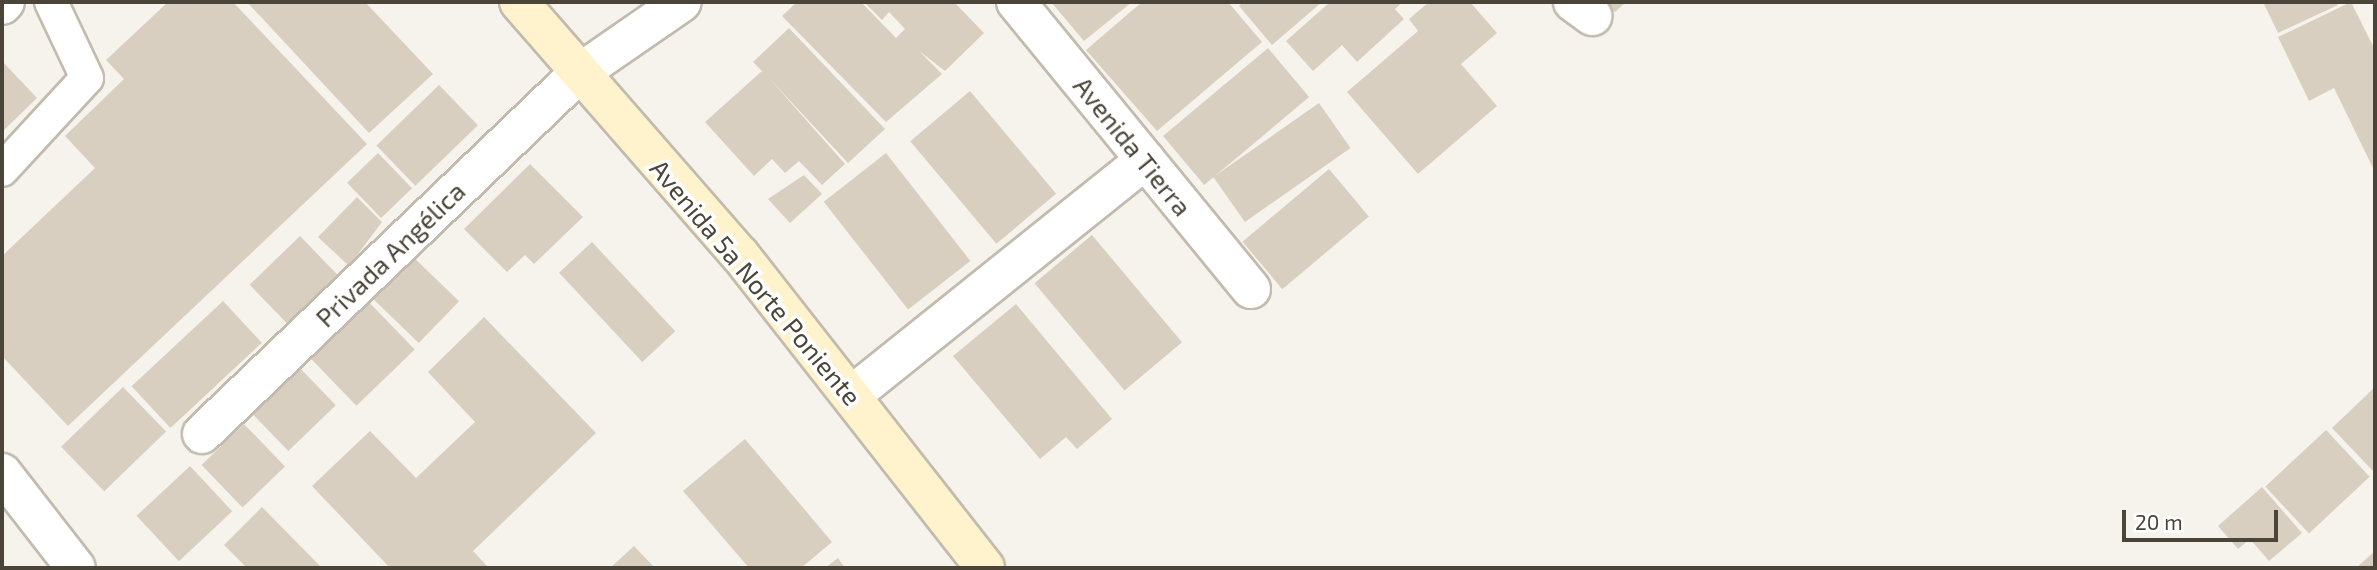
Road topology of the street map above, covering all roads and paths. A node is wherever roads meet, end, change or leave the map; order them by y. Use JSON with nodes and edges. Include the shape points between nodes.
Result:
{"nodes":[{"id":1,"x":51,"y":2,"type":"edge"},
{"id":2,"x":519,"y":2,"type":"edge"},
{"id":3,"x":682,"y":2,"type":"edge"},
{"id":4,"x":1016,"y":2,"type":"edge"},
{"id":5,"x":578,"y":74,"type":"junction"},
{"id":6,"x":1145,"y":160,"type":"junction"},
{"id":7,"x":2,"y":170,"type":"edge"},
{"id":8,"x":1251,"y":289,"type":"dead end"},
{"id":9,"x":852,"y":395,"type":"junction"},
{"id":10,"x":201,"y":435,"type":"dead end"},
{"id":11,"x":2,"y":473,"type":"edge"},
{"id":12,"x":76,"y":568,"type":"edge"},
{"id":13,"x":985,"y":568,"type":"edge"}],
"edges":[{"from":1,"to":7,"type":"lane","via":[[87,78]]},
{"from":2,"to":5,"type":"main road","name":"Avenida 5a Norte Poniente"},
{"from":3,"to":5,"type":"street","name":"Privada Angélica"},
{"from":4,"to":6,"type":"street","name":"Avenida Tierra"},
{"from":5,"to":9,"type":"main road","name":"Avenida 5a Norte Poniente","via":[[740,255]]},
{"from":5,"to":10,"type":"street","name":"Privada Angélica"},
{"from":6,"to":8,"type":"street","name":"Avenida Tierra"},
{"from":6,"to":9,"type":"street"},
{"from":9,"to":13,"type":"main road","name":"Avenida 5a Norte Poniente"},
{"from":11,"to":12,"type":"street"}]}
